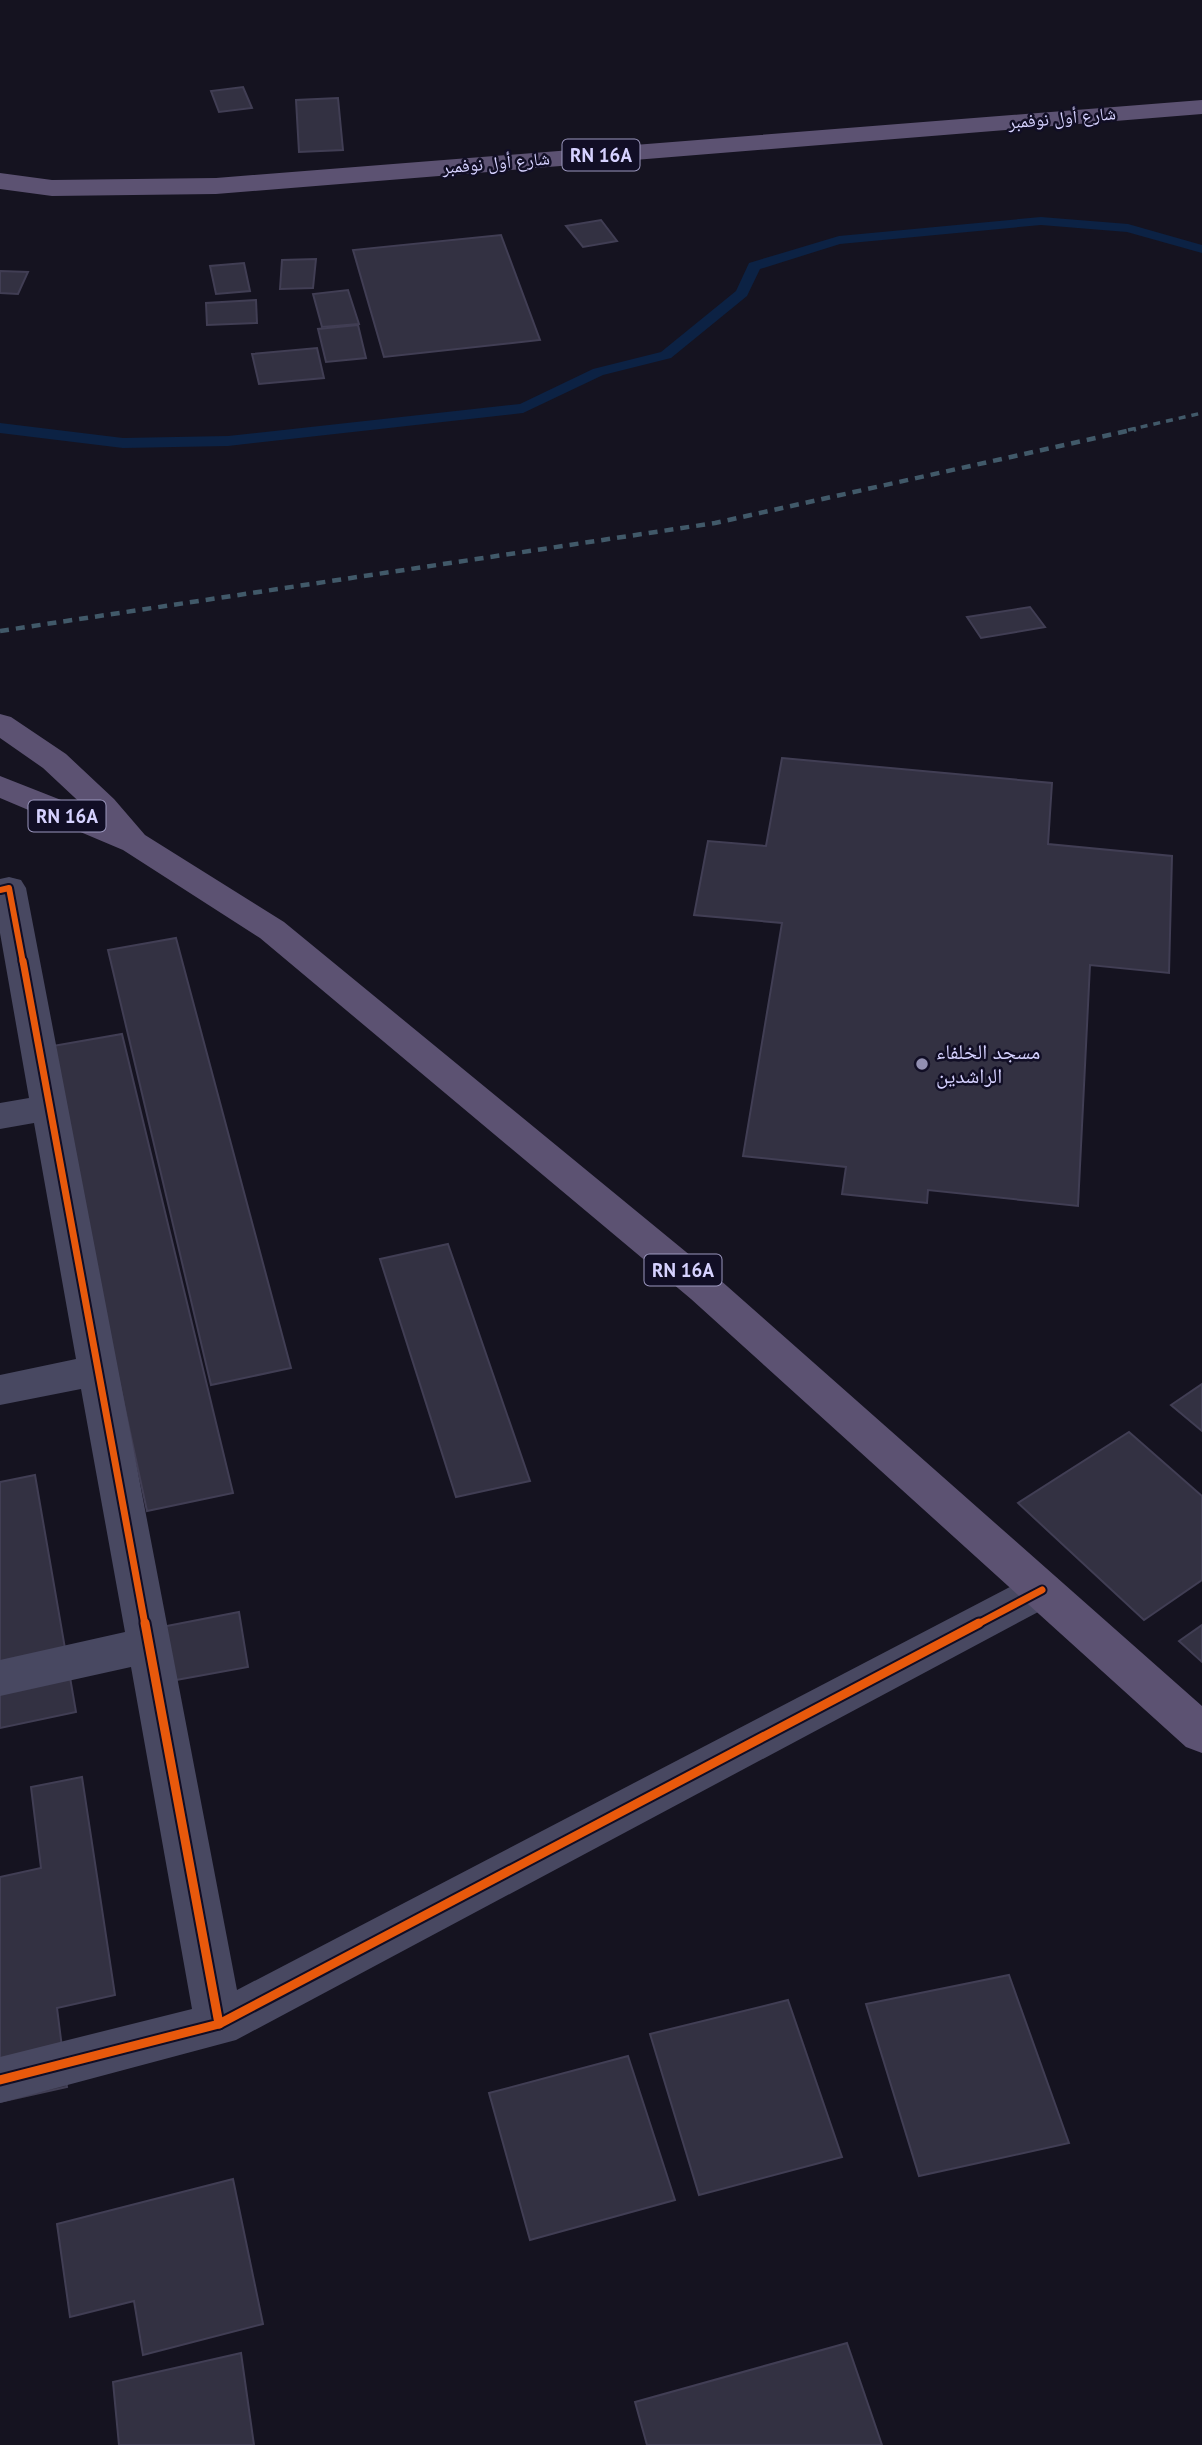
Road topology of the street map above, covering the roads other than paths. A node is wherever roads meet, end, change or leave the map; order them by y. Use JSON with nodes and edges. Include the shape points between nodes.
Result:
{"nodes":[{"id":1,"x":1202,"y":107,"type":"edge"},
{"id":2,"x":0,"y":181,"type":"edge"},
{"id":3,"x":0,"y":724,"type":"edge"},
{"id":4,"x":0,"y":786,"type":"edge"},
{"id":5,"x":135,"y":843,"type":"junction"},
{"id":6,"x":0,"y":890,"type":"edge"},
{"id":7,"x":50,"y":1107,"type":"junction"},
{"id":8,"x":0,"y":1116,"type":"edge"},
{"id":9,"x":98,"y":1370,"type":"junction"},
{"id":10,"x":0,"y":1390,"type":"edge"},
{"id":11,"x":1042,"y":1590,"type":"junction"},
{"id":12,"x":149,"y":1645,"type":"junction"},
{"id":13,"x":0,"y":1678,"type":"edge"},
{"id":14,"x":1202,"y":1734,"type":"edge"},
{"id":15,"x":219,"y":2024,"type":"junction"},
{"id":16,"x":0,"y":2080,"type":"edge"}],
"edges":[{"from":1,"to":2,"type":"main road","name":"شارع أول نوفمبر","number":"RN 16A","via":[[216,186],[52,188]]},
{"from":3,"to":5,"type":"main road","via":[[82,784]]},
{"from":4,"to":5,"type":"main road","number":"RN 16A"},
{"from":5,"to":11,"type":"main road","number":"RN 16A","via":[[272,930],[705,1289]]},
{"from":6,"to":7,"type":"street","via":[[9,888]]},
{"from":7,"to":8,"type":"street"},
{"from":7,"to":9,"type":"street"},
{"from":9,"to":10,"type":"street"},
{"from":9,"to":12,"type":"street"},
{"from":11,"to":14,"type":"main road","number":"RN 16A"},
{"from":11,"to":15,"type":"street"},
{"from":12,"to":13,"type":"street"},
{"from":12,"to":15,"type":"street"},
{"from":15,"to":16,"type":"street"}]}
